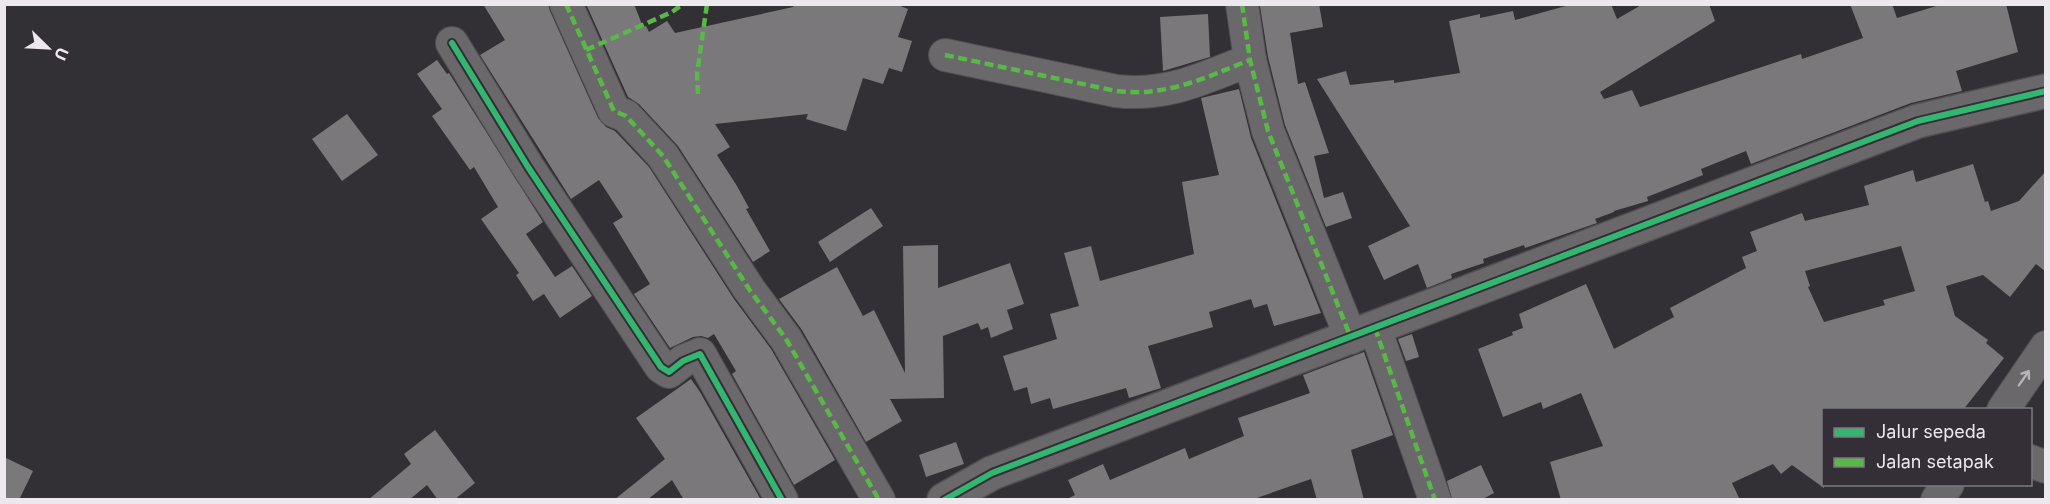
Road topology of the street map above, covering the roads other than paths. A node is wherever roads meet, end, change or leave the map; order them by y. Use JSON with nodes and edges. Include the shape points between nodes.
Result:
{"nodes":[{"id":1,"x":566,"y":4,"type":"edge"},
{"id":2,"x":1242,"y":4,"type":"edge"},
{"id":3,"x":452,"y":43,"type":"dead end"},
{"id":4,"x":945,"y":56,"type":"dead end"},
{"id":5,"x":1250,"y":60,"type":"junction"},
{"id":6,"x":2046,"y":91,"type":"edge"},
{"id":7,"x":1363,"y":333,"type":"junction"},
{"id":8,"x":2046,"y":347,"type":"edge"},
{"id":9,"x":2003,"y":408,"type":"edge"},
{"id":10,"x":2032,"y":461,"type":"edge"},
{"id":11,"x":2046,"y":467,"type":"edge"},
{"id":12,"x":1947,"y":486,"type":"edge"},
{"id":13,"x":782,"y":500,"type":"edge"},
{"id":14,"x":879,"y":500,"type":"edge"},
{"id":15,"x":944,"y":500,"type":"edge"},
{"id":16,"x":1435,"y":500,"type":"edge"},
{"id":17,"x":1937,"y":500,"type":"edge"}],
"edges":[{"from":1,"to":14,"type":"street","via":[[614,111],[626,116],[663,156],[749,290],[786,339]]},
{"from":2,"to":5,"type":"street"},
{"from":3,"to":13,"type":"street","via":[[661,367],[669,372],[700,354]]},
{"from":4,"to":5,"type":"street","via":[[1137,94],[1184,87]]},
{"from":5,"to":7,"type":"street","via":[[1268,131]]},
{"from":6,"to":7,"type":"street","via":[[1918,121]]},
{"from":7,"to":15,"type":"street","via":[[992,473]]},
{"from":7,"to":16,"type":"street"},
{"from":9,"to":8,"type":"street","one_way":true},
{"from":10,"to":11,"type":"street"},
{"from":12,"to":17,"type":"street"}]}
